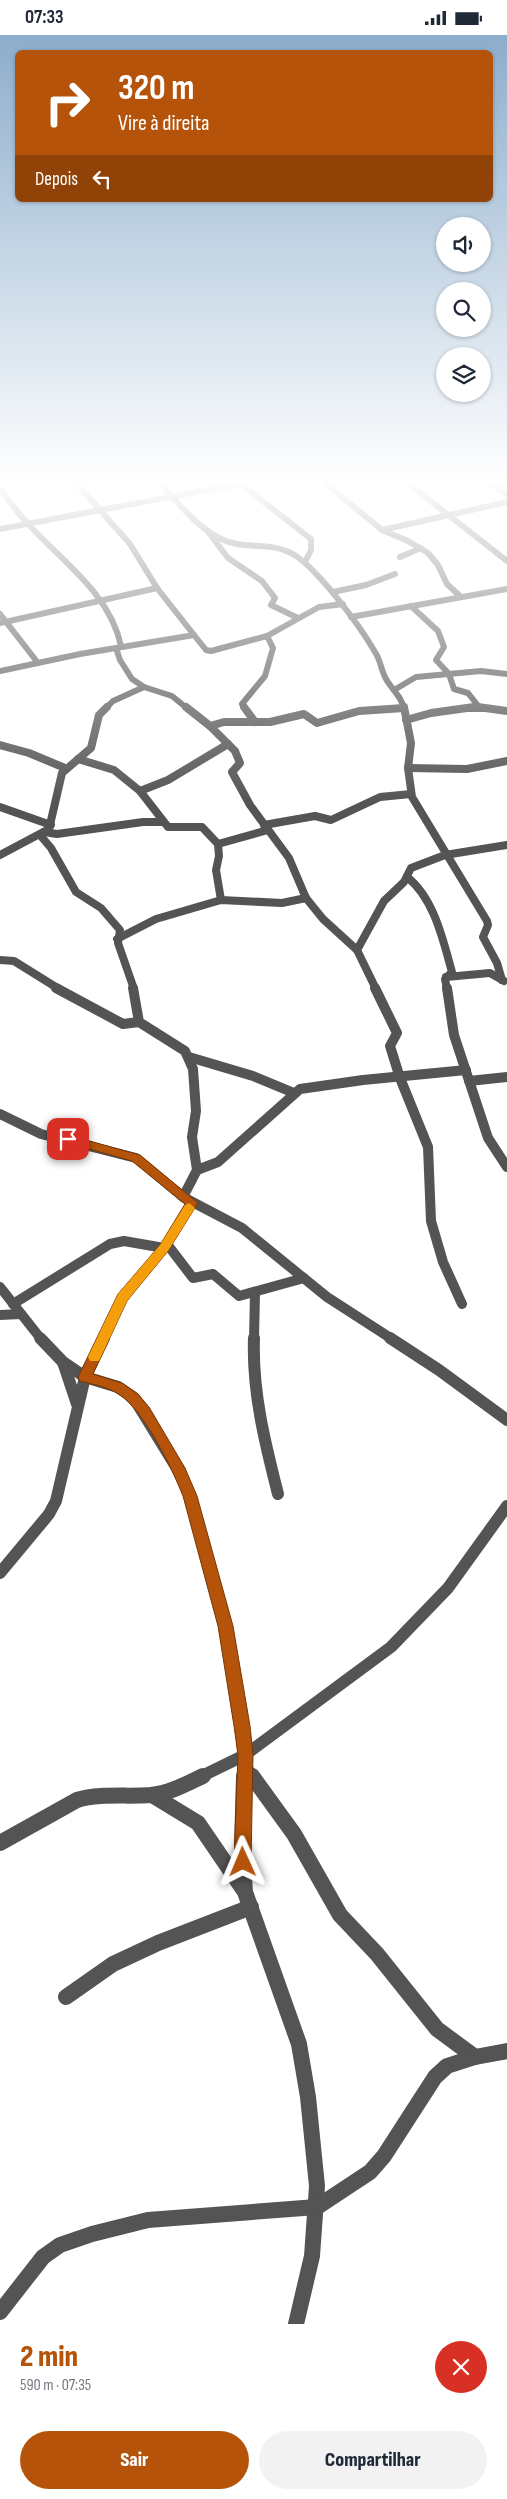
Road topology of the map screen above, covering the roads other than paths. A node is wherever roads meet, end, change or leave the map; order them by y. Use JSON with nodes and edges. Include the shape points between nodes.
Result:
{"nodes":[{"id":1,"x":90,"y":591,"type":"edge"},
{"id":2,"x":145,"y":591,"type":"edge"},
{"id":3,"x":159,"y":591,"type":"edge"},
{"id":4,"x":272,"y":591,"type":"edge"},
{"id":5,"x":339,"y":591,"type":"edge"},
{"id":6,"x":454,"y":591,"type":"edge"},
{"id":7,"x":498,"y":591,"type":"edge"},
{"id":8,"x":333,"y":592,"type":"joint"},
{"id":9,"x":461,"y":597,"type":"junction"},
{"id":10,"x":100,"y":601,"type":"junction"},
{"id":11,"x":343,"y":604,"type":"junction"},
{"id":12,"x":411,"y":606,"type":"junction"},
{"id":13,"x":0,"y":614,"type":"edge"},
{"id":14,"x":351,"y":617,"type":"junction"},
{"id":15,"x":298,"y":618,"type":"junction"},
{"id":16,"x":3,"y":622,"type":"edge"},
{"id":17,"x":194,"y":635,"type":"junction"},
{"id":18,"x":267,"y":636,"type":"junction"},
{"id":19,"x":118,"y":647,"type":"junction"},
{"id":20,"x":38,"y":663,"type":"junction"},
{"id":21,"x":0,"y":671,"type":"edge"},
{"id":22,"x":449,"y":674,"type":"junction"},
{"id":23,"x":507,"y":674,"type":"edge"},
{"id":24,"x":144,"y":687,"type":"junction"},
{"id":25,"x":394,"y":690,"type":"junction"},
{"id":26,"x":479,"y":707,"type":"junction"},
{"id":27,"x":404,"y":708,"type":"junction"},
{"id":28,"x":507,"y":711,"type":"edge"},
{"id":29,"x":406,"y":720,"type":"junction"},
{"id":30,"x":255,"y":722,"type":"junction"},
{"id":31,"x":210,"y":726,"type":"junction"},
{"id":32,"x":228,"y":744,"type":"junction"},
{"id":33,"x":0,"y":745,"type":"edge"},
{"id":34,"x":78,"y":759,"type":"junction"},
{"id":35,"x":507,"y":761,"type":"edge"},
{"id":36,"x":65,"y":768,"type":"junction"},
{"id":37,"x":408,"y":768,"type":"junction"},
{"id":38,"x":140,"y":791,"type":"junction"},
{"id":39,"x":411,"y":794,"type":"junction"},
{"id":40,"x":0,"y":807,"type":"edge"},
{"id":41,"x":163,"y":822,"type":"junction"},
{"id":42,"x":51,"y":825,"type":"junction"},
{"id":43,"x":266,"y":827,"type":"junction"},
{"id":44,"x":42,"y":834,"type":"junction"},
{"id":45,"x":218,"y":844,"type":"junction"},
{"id":46,"x":507,"y":845,"type":"edge"},
{"id":47,"x":0,"y":855,"type":"edge"},
{"id":48,"x":445,"y":855,"type":"junction"},
{"id":49,"x":407,"y":877,"type":"junction"},
{"id":50,"x":306,"y":898,"type":"junction"},
{"id":51,"x":221,"y":900,"type":"junction"},
{"id":52,"x":117,"y":939,"type":"junction"},
{"id":53,"x":360,"y":941,"type":"junction"},
{"id":54,"x":349,"y":944,"type":"junction"},
{"id":55,"x":357,"y":951,"type":"junction"},
{"id":56,"x":0,"y":960,"type":"edge"},
{"id":57,"x":446,"y":977,"type":"junction"},
{"id":58,"x":504,"y":981,"type":"edge"},
{"id":59,"x":140,"y":1022,"type":"junction"},
{"id":60,"x":189,"y":1057,"type":"junction"},
{"id":61,"x":466,"y":1070,"type":"junction"},
{"id":62,"x":507,"y":1077,"type":"edge"},
{"id":63,"x":400,"y":1078,"type":"junction"},
{"id":64,"x":469,"y":1081,"type":"junction"},
{"id":65,"x":294,"y":1093,"type":"junction"},
{"id":66,"x":0,"y":1114,"type":"edge"},
{"id":67,"x":507,"y":1167,"type":"edge"},
{"id":68,"x":197,"y":1170,"type":"junction"},
{"id":69,"x":187,"y":1200,"type":"junction"},
{"id":70,"x":166,"y":1246,"type":"junction"},
{"id":71,"x":304,"y":1278,"type":"junction"},
{"id":72,"x":0,"y":1287,"type":"edge"},
{"id":73,"x":255,"y":1293,"type":"junction"},
{"id":74,"x":13,"y":1304,"type":"junction"},
{"id":75,"x":462,"y":1304,"type":"dead end"},
{"id":76,"x":0,"y":1315,"type":"edge"},
{"id":77,"x":21,"y":1315,"type":"junction"},
{"id":78,"x":63,"y":1363,"type":"junction"},
{"id":79,"x":85,"y":1377,"type":"junction"},
{"id":80,"x":77,"y":1405,"type":"junction"},
{"id":81,"x":507,"y":1420,"type":"edge"},
{"id":82,"x":278,"y":1495,"type":"dead end"},
{"id":83,"x":507,"y":1506,"type":"edge"},
{"id":84,"x":0,"y":1573,"type":"edge"},
{"id":85,"x":245,"y":1761,"type":"junction"},
{"id":86,"x":152,"y":1795,"type":"junction"},
{"id":87,"x":0,"y":1843,"type":"edge"},
{"id":88,"x":248,"y":1899,"type":"junction"},
{"id":89,"x":66,"y":1997,"type":"dead end"},
{"id":90,"x":507,"y":2051,"type":"edge"},
{"id":91,"x":475,"y":2057,"type":"junction"},
{"id":92,"x":317,"y":2207,"type":"junction"},
{"id":93,"x":0,"y":2313,"type":"edge"},
{"id":94,"x":296,"y":2324,"type":"edge"}],
"edges":[{"from":1,"to":10,"type":"street"},
{"from":2,"to":10,"type":"street"},
{"from":3,"to":17,"type":"street"},
{"from":4,"to":15,"type":"street","via":[[275,598],[271,605]]},
{"from":5,"to":8,"type":"street"},
{"from":6,"to":9,"type":"street"},
{"from":7,"to":9,"type":"street"},
{"from":8,"to":11,"type":"street"},
{"from":9,"to":12,"type":"street"},
{"from":10,"to":16,"type":"street"},
{"from":10,"to":19,"type":"street","via":[[116,625]]},
{"from":11,"to":14,"type":"street"},
{"from":11,"to":15,"type":"street","via":[[319,607]]},
{"from":12,"to":14,"type":"street"},
{"from":12,"to":22,"type":"street","via":[[440,633],[444,647],[436,660]]},
{"from":13,"to":16,"type":"street"},
{"from":14,"to":25,"type":"street","via":[[376,653],[385,679]]},
{"from":15,"to":18,"type":"street"},
{"from":16,"to":20,"type":"street"},
{"from":17,"to":18,"type":"street","via":[[206,650],[211,651]]},
{"from":17,"to":19,"type":"street"},
{"from":18,"to":30,"type":"street","via":[[273,648],[266,673],[242,704]]},
{"from":19,"to":20,"type":"street"},
{"from":19,"to":24,"type":"street","via":[[124,668]]},
{"from":20,"to":21,"type":"street"},
{"from":22,"to":23,"type":"street","via":[[481,671]]},
{"from":22,"to":25,"type":"street","via":[[413,678]]},
{"from":22,"to":26,"type":"street","via":[[454,689],[468,693]]},
{"from":24,"to":31,"type":"street","via":[[172,696]]},
{"from":24,"to":34,"type":"street","via":[[105,708],[91,748]]},
{"from":25,"to":27,"type":"street","via":[[402,699]]},
{"from":26,"to":28,"type":"street"},
{"from":26,"to":29,"type":"street","via":[[440,711]]},
{"from":27,"to":29,"type":"street"},
{"from":27,"to":30,"type":"street","via":[[359,711],[317,723],[304,714]]},
{"from":29,"to":37,"type":"street","via":[[412,743]]},
{"from":30,"to":31,"type":"street","via":[[224,722]]},
{"from":31,"to":32,"type":"street"},
{"from":32,"to":38,"type":"street","via":[[168,779]]},
{"from":32,"to":43,"type":"street","via":[[240,763],[232,772]]},
{"from":33,"to":36,"type":"street"},
{"from":34,"to":36,"type":"street"},
{"from":34,"to":38,"type":"street","via":[[114,770]]},
{"from":35,"to":37,"type":"street","via":[[467,769]]},
{"from":36,"to":42,"type":"street"},
{"from":37,"to":39,"type":"street"},
{"from":38,"to":41,"type":"street"},
{"from":39,"to":43,"type":"street","via":[[377,797],[331,820],[308,816]]},
{"from":39,"to":48,"type":"street"},
{"from":40,"to":42,"type":"street"},
{"from":41,"to":44,"type":"street","via":[[143,821]]},
{"from":41,"to":45,"type":"street","via":[[170,828],[200,826]]},
{"from":42,"to":44,"type":"street"},
{"from":43,"to":45,"type":"street"},
{"from":43,"to":50,"type":"street","via":[[289,858]]},
{"from":44,"to":47,"type":"street"},
{"from":44,"to":52,"type":"street","via":[[76,891],[101,908],[120,930]]},
{"from":45,"to":51,"type":"street","via":[[216,870]]},
{"from":46,"to":48,"type":"street"},
{"from":48,"to":49,"type":"street","via":[[411,869]]},
{"from":48,"to":58,"type":"street","via":[[487,921],[483,937]]},
{"from":49,"to":53,"type":"street","via":[[384,901]]},
{"from":49,"to":57,"type":"street","via":[[414,881],[440,931],[452,972]]},
{"from":50,"to":51,"type":"street","via":[[282,903]]},
{"from":50,"to":54,"type":"street"},
{"from":51,"to":52,"type":"street","via":[[156,919]]},
{"from":52,"to":59,"type":"street","via":[[132,979]]},
{"from":53,"to":54,"type":"street"},
{"from":53,"to":55,"type":"street"},
{"from":54,"to":55,"type":"street"},
{"from":55,"to":63,"type":"street","via":[[396,1033],[390,1046]]},
{"from":56,"to":59,"type":"street","via":[[14,961],[123,1024]]},
{"from":57,"to":58,"type":"street","via":[[490,973]]},
{"from":57,"to":61,"type":"street","via":[[454,1035]]},
{"from":59,"to":60,"type":"street","via":[[185,1051]]},
{"from":60,"to":65,"type":"street","via":[[244,1073]]},
{"from":60,"to":68,"type":"street","via":[[196,1111],[192,1137]]},
{"from":61,"to":63,"type":"street"},
{"from":61,"to":64,"type":"street"},
{"from":62,"to":64,"type":"street"},
{"from":63,"to":65,"type":"street","via":[[305,1088]]},
{"from":63,"to":75,"type":"street","via":[[428,1147],[431,1221],[443,1262]]},
{"from":64,"to":67,"type":"street","via":[[488,1137]]},
{"from":65,"to":68,"type":"street","via":[[224,1158]]},
{"from":66,"to":69,"type":"street","via":[[41,1134],[136,1158]]},
{"from":68,"to":69,"type":"street"},
{"from":69,"to":70,"type":"street"},
{"from":69,"to":71,"type":"street","via":[[242,1227]]},
{"from":70,"to":73,"type":"street","via":[[193,1278],[213,1274],[235,1295]]},
{"from":70,"to":74,"type":"street","via":[[124,1241],[110,1244]]},
{"from":70,"to":79,"type":"street","via":[[123,1297]]},
{"from":71,"to":73,"type":"street"},
{"from":71,"to":81,"type":"street","via":[[356,1318],[440,1370]]},
{"from":72,"to":74,"type":"street"},
{"from":73,"to":82,"type":"street","via":[[253,1361],[262,1430]]},
{"from":74,"to":77,"type":"street"},
{"from":76,"to":77,"type":"street"},
{"from":77,"to":78,"type":"street"},
{"from":78,"to":79,"type":"street"},
{"from":78,"to":80,"type":"street"},
{"from":79,"to":80,"type":"street"},
{"from":79,"to":85,"type":"street","via":[[118,1387],[134,1398],[180,1473],[190,1496],[226,1626]]},
{"from":80,"to":84,"type":"street","via":[[56,1501]]},
{"from":83,"to":85,"type":"street","via":[[448,1588],[391,1647]]},
{"from":85,"to":86,"type":"street","via":[[172,1791]]},
{"from":85,"to":88,"type":"street","via":[[242,1847]]},
{"from":85,"to":91,"type":"street","via":[[294,1834],[340,1915],[377,1954],[437,2029]]},
{"from":86,"to":87,"type":"street","via":[[91,1796],[77,1800]]},
{"from":86,"to":88,"type":"street","via":[[198,1823]]},
{"from":88,"to":89,"type":"street","via":[[113,1965]]},
{"from":88,"to":92,"type":"street","via":[[299,2044],[308,2097]]},
{"from":90,"to":91,"type":"street"},
{"from":91,"to":92,"type":"street","via":[[448,2066],[435,2077],[384,2156],[370,2172]]},
{"from":92,"to":93,"type":"street","via":[[148,2221],[92,2234],[60,2245],[43,2257]]},
{"from":92,"to":94,"type":"street","via":[[312,2256]]}]}
